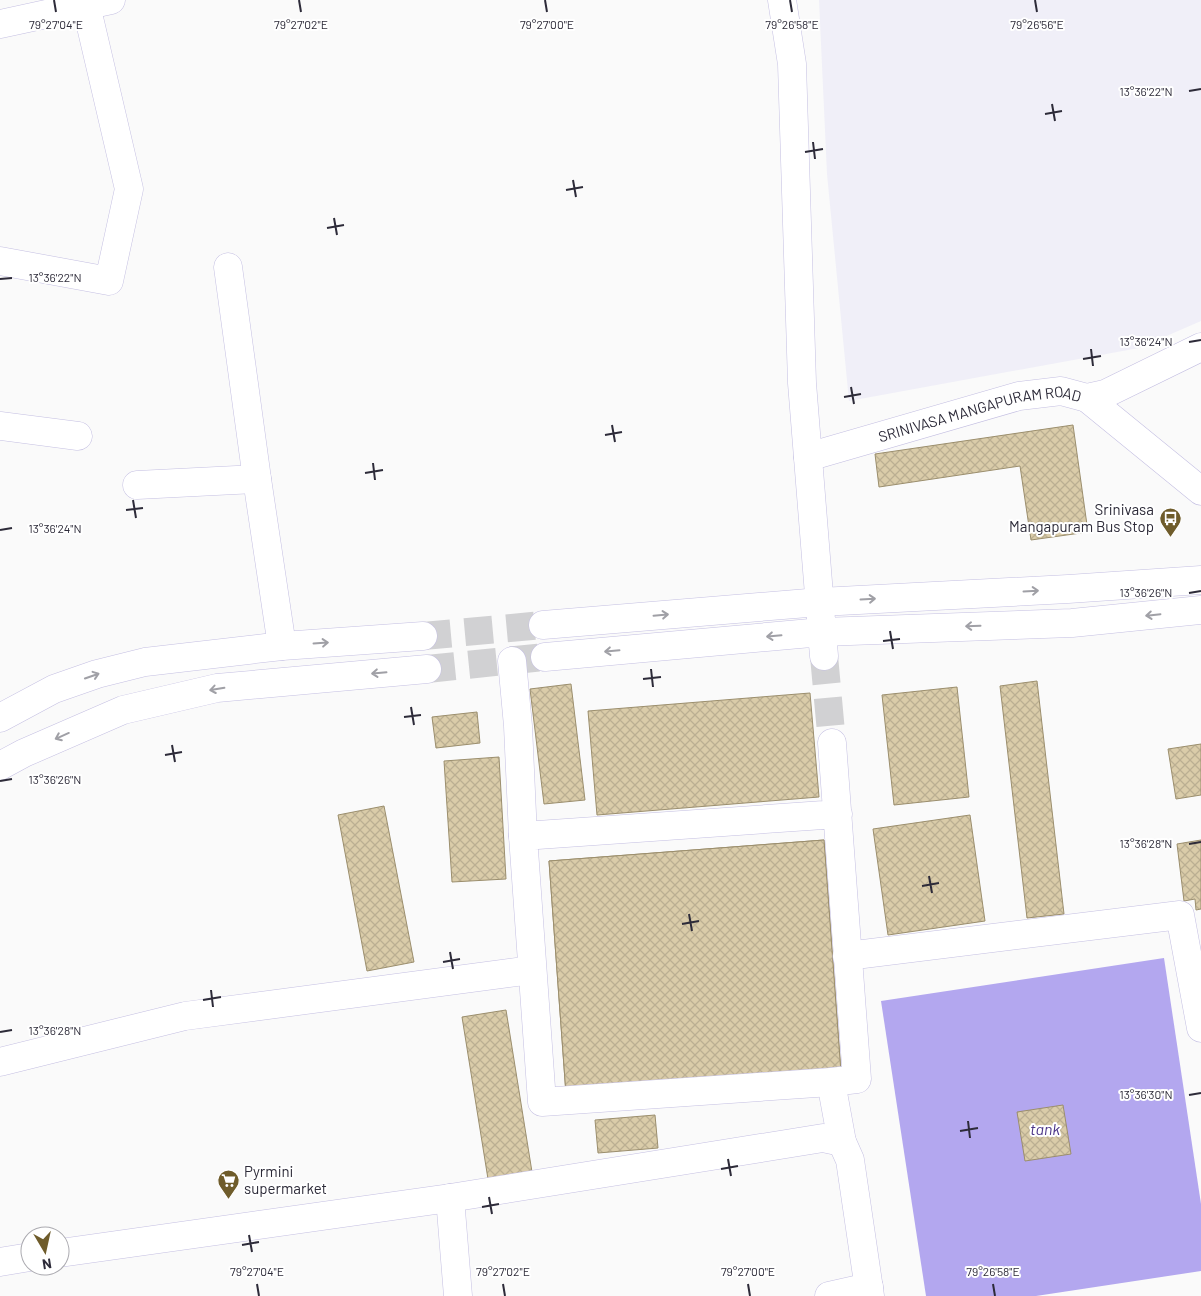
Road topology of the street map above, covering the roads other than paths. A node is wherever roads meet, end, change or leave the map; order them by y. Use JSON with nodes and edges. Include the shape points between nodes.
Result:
{"nodes":[{"id":1,"x":782,"y":0,"type":"edge"},
{"id":2,"x":99,"y":3,"type":"edge"},
{"id":3,"x":0,"y":24,"type":"edge"},
{"id":4,"x":0,"y":261,"type":"edge"},
{"id":5,"x":228,"y":267,"type":"dead end"},
{"id":6,"x":1201,"y":347,"type":"edge"},
{"id":7,"x":1087,"y":398,"type":"junction"},
{"id":8,"x":0,"y":426,"type":"edge"},
{"id":9,"x":78,"y":436,"type":"dead end"},
{"id":10,"x":808,"y":457,"type":"junction"},
{"id":11,"x":257,"y":480,"type":"junction"},
{"id":12,"x":137,"y":485,"type":"dead end"},
{"id":13,"x":1201,"y":491,"type":"edge"},
{"id":14,"x":1201,"y":580,"type":"edge"},
{"id":15,"x":820,"y":602,"type":"junction"},
{"id":16,"x":1201,"y":610,"type":"edge"},
{"id":17,"x":543,"y":625,"type":"tunnel mouth"},
{"id":18,"x":423,"y":636,"type":"tunnel mouth"},
{"id":19,"x":823,"y":644,"type":"junction"},
{"id":20,"x":282,"y":646,"type":"junction"},
{"id":21,"x":545,"y":657,"type":"tunnel mouth"},
{"id":22,"x":512,"y":661,"type":"dead end"},
{"id":23,"x":427,"y":669,"type":"tunnel mouth"},
{"id":24,"x":0,"y":718,"type":"edge"},
{"id":25,"x":832,"y":743,"type":"tunnel mouth"},
{"id":26,"x":0,"y":766,"type":"edge"},
{"id":27,"x":838,"y":814,"type":"junction"},
{"id":28,"x":522,"y":836,"type":"junction"},
{"id":29,"x":1190,"y":913,"type":"edge"},
{"id":30,"x":847,"y":956,"type":"junction"},
{"id":31,"x":532,"y":970,"type":"junction"},
{"id":32,"x":1201,"y":1028,"type":"edge"},
{"id":33,"x":0,"y":1062,"type":"edge"},
{"id":34,"x":831,"y":1082,"type":"junction"},
{"id":35,"x":842,"y":1142,"type":"junction"},
{"id":36,"x":450,"y":1198,"type":"junction"},
{"id":37,"x":70,"y":1252,"type":"edge"},
{"id":38,"x":20,"y":1259,"type":"edge"},
{"id":39,"x":0,"y":1262,"type":"edge"},
{"id":40,"x":869,"y":1292,"type":"edge"},
{"id":41,"x":458,"y":1296,"type":"edge"},
{"id":42,"x":829,"y":1296,"type":"edge"}],
"edges":[{"from":1,"to":10,"type":"street","via":[[792,64],[802,383]]},
{"from":2,"to":3,"type":"street"},
{"from":2,"to":4,"type":"street","via":[[129,189],[109,281]]},
{"from":5,"to":11,"type":"street"},
{"from":6,"to":7,"type":"street","name":"SRINIVASA MANGAPURAM ROAD","via":[[1105,394]]},
{"from":7,"to":10,"type":"street","name":"SRINIVASA MANGAPURAM ROAD","via":[[1061,391],[1019,396]]},
{"from":7,"to":13,"type":"street"},
{"from":8,"to":9,"type":"street"},
{"from":10,"to":15,"type":"street"},
{"from":11,"to":12,"type":"street"},
{"from":11,"to":20,"type":"street"},
{"from":15,"to":14,"type":"street","one_way":true},
{"from":17,"to":15,"type":"street","one_way":true},
{"from":15,"to":19,"type":"street"},
{"from":16,"to":19,"type":"street","one_way":true},
{"from":20,"to":18,"type":"street","one_way":true},
{"from":19,"to":21,"type":"street","one_way":true},
{"from":24,"to":20,"type":"street","one_way":true,"via":[[54,689],[97,674],[145,662]]},
{"from":22,"to":28,"type":"street"},
{"from":23,"to":26,"type":"street","one_way":true,"via":[[217,688],[123,710]]},
{"from":25,"to":27,"type":"street"},
{"from":27,"to":28,"type":"street"},
{"from":27,"to":30,"type":"street"},
{"from":28,"to":31,"type":"street"},
{"from":29,"to":30,"type":"street"},
{"from":29,"to":32,"type":"street"},
{"from":30,"to":34,"type":"street","via":[[857,1079]]},
{"from":31,"to":33,"type":"street","via":[[185,1016]]},
{"from":31,"to":34,"type":"street","via":[[542,1102]]},
{"from":34,"to":35,"type":"street"},
{"from":35,"to":36,"type":"street","via":[[823,1138]]},
{"from":35,"to":40,"type":"street","via":[[850,1160]]},
{"from":36,"to":37,"type":"street"},
{"from":36,"to":41,"type":"street"},
{"from":38,"to":39,"type":"street"},
{"from":40,"to":42,"type":"street"}]}
